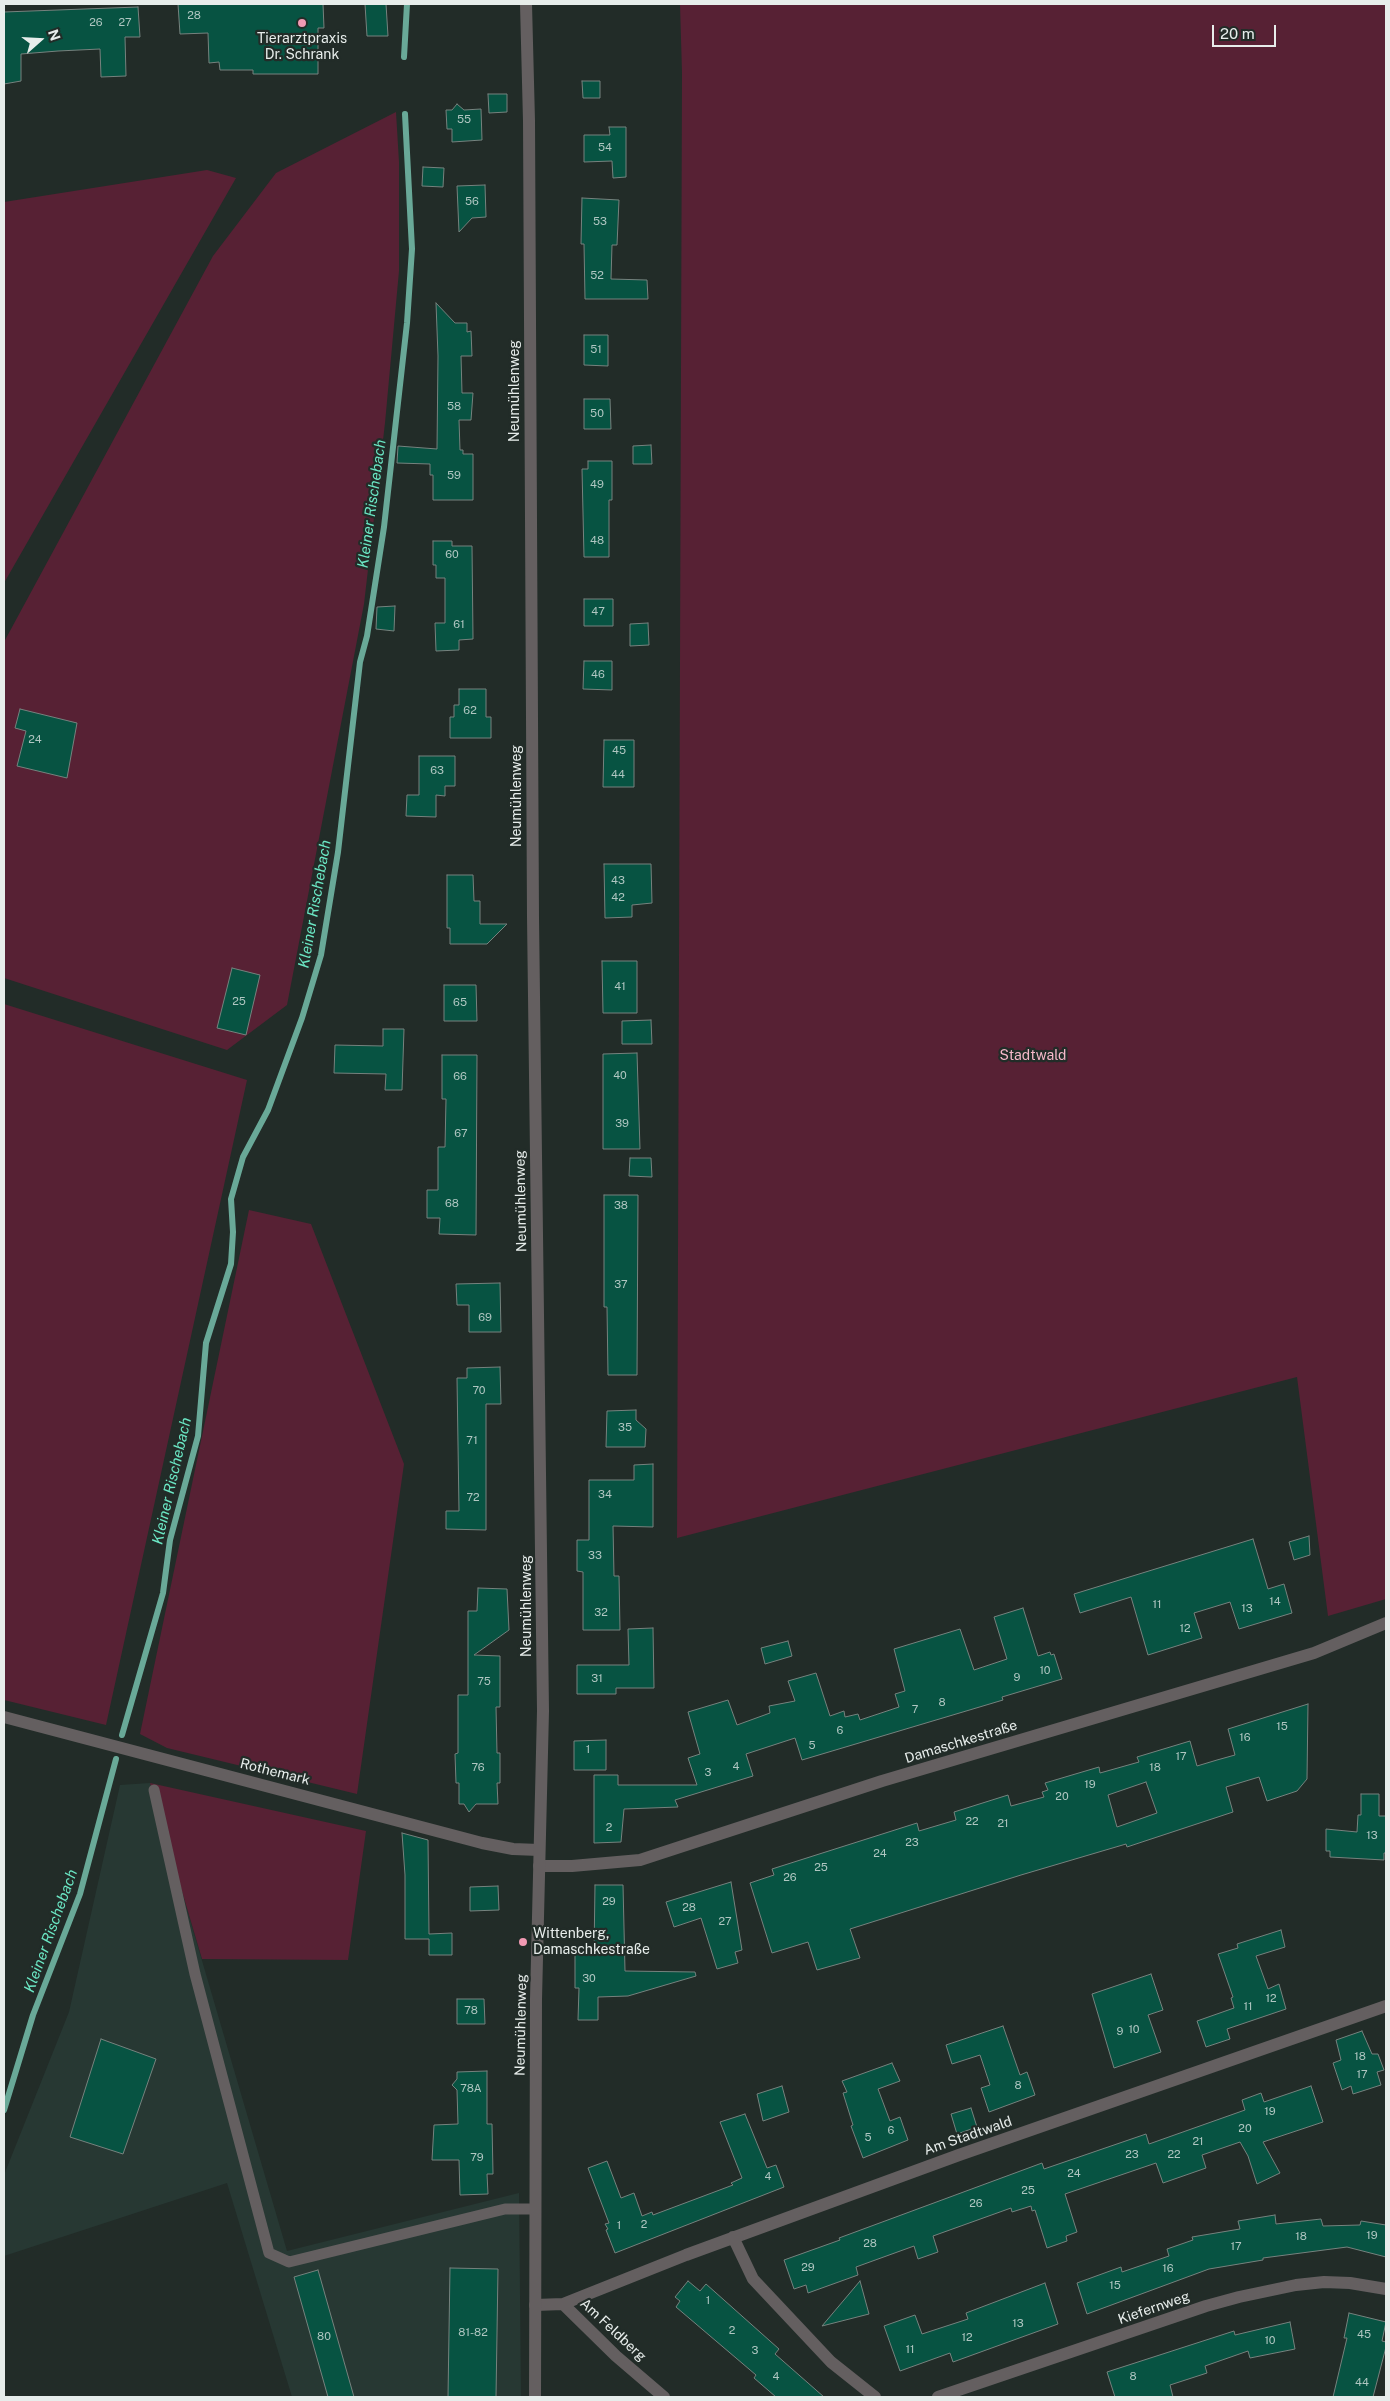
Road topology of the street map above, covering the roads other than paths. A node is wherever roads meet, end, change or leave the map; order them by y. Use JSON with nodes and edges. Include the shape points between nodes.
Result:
{"nodes":[{"id":1,"x":526,"y":4,"type":"edge"},
{"id":2,"x":1386,"y":1623,"type":"edge"},
{"id":3,"x":4,"y":1717,"type":"edge"},
{"id":4,"x":154,"y":1790,"type":"dead end"},
{"id":5,"x":539,"y":1850,"type":"junction"},
{"id":6,"x":539,"y":1866,"type":"junction"},
{"id":7,"x":1386,"y":2006,"type":"edge"},
{"id":8,"x":535,"y":2209,"type":"junction"},
{"id":9,"x":733,"y":2237,"type":"junction"},
{"id":10,"x":1386,"y":2289,"type":"edge"},
{"id":11,"x":563,"y":2304,"type":"junction"},
{"id":12,"x":534,"y":2305,"type":"junction"},
{"id":13,"x":535,"y":2397,"type":"edge"},
{"id":14,"x":664,"y":2397,"type":"edge"},
{"id":15,"x":875,"y":2397,"type":"edge"},
{"id":16,"x":938,"y":2397,"type":"edge"}],
"edges":[{"from":1,"to":5,"type":"street","name":"Neumühlenweg","via":[[543,1710]]},
{"from":2,"to":6,"type":"street","name":"Damaschkestraße","via":[[1314,1653],[882,1781],[640,1860]]},
{"from":3,"to":5,"type":"street","name":"Rothemark","via":[[502,1848]]},
{"from":4,"to":8,"type":"lane","via":[[195,1974],[269,2253],[289,2262],[505,2209]]},
{"from":5,"to":6,"type":"street","name":"Neumühlenweg"},
{"from":6,"to":8,"type":"street","name":"Neumühlenweg"},
{"from":7,"to":9,"type":"street","name":"Am Stadtwald"},
{"from":8,"to":12,"type":"street","name":"Neumühlenweg"},
{"from":9,"to":11,"type":"street","name":"Am Stadtwald"},
{"from":9,"to":15,"type":"street","via":[[753,2279],[831,2362]]},
{"from":10,"to":16,"type":"street","name":"Kiefernweg","via":[[1324,2282],[1239,2297]]},
{"from":11,"to":12,"type":"street","name":"Am Feldberg"},
{"from":11,"to":14,"type":"street","name":"Am Feldberg"},
{"from":12,"to":13,"type":"street","name":"Neumühlenweg"}]}
